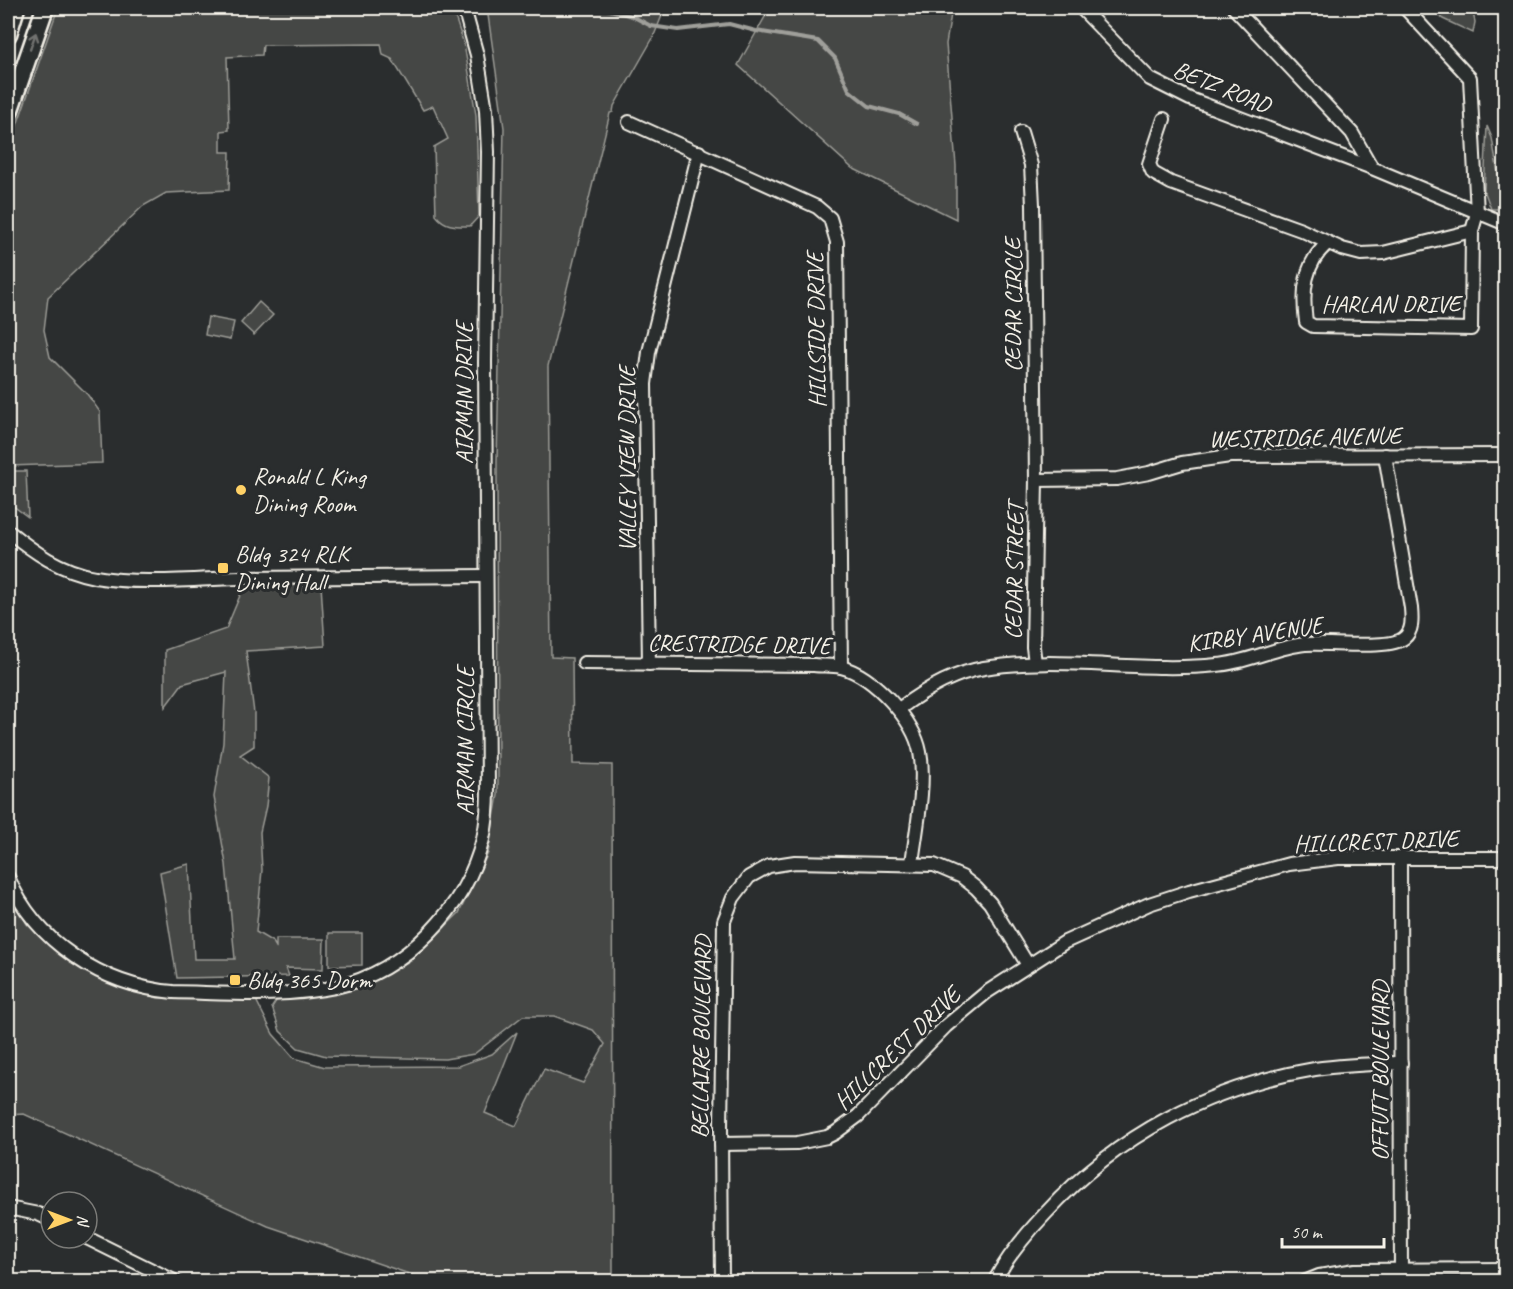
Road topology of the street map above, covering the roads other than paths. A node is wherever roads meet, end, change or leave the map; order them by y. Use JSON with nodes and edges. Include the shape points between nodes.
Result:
{"nodes":[{"id":1,"x":16,"y":8,"type":"edge"},
{"id":2,"x":45,"y":8,"type":"edge"},
{"id":3,"x":464,"y":8,"type":"edge"},
{"id":4,"x":1081,"y":8,"type":"edge"},
{"id":5,"x":1234,"y":8,"type":"edge"},
{"id":6,"x":1405,"y":8,"type":"edge"},
{"id":7,"x":8,"y":34,"type":"edge"},
{"id":8,"x":8,"y":115,"type":"edge"},
{"id":9,"x":1164,"y":119,"type":"dead end"},
{"id":10,"x":629,"y":122,"type":"dead end"},
{"id":11,"x":1021,"y":132,"type":"dead end"},
{"id":12,"x":699,"y":152,"type":"junction"},
{"id":13,"x":1372,"y":168,"type":"junction"},
{"id":14,"x":1477,"y":213,"type":"junction"},
{"id":15,"x":1506,"y":224,"type":"edge"},
{"id":16,"x":1472,"y":231,"type":"junction"},
{"id":17,"x":1328,"y":243,"type":"junction"},
{"id":18,"x":1385,"y":455,"type":"junction"},
{"id":19,"x":1506,"y":455,"type":"edge"},
{"id":20,"x":1036,"y":480,"type":"junction"},
{"id":21,"x":8,"y":531,"type":"edge"},
{"id":22,"x":485,"y":576,"type":"junction"},
{"id":23,"x":584,"y":663,"type":"dead end"},
{"id":24,"x":1035,"y":663,"type":"junction"},
{"id":25,"x":648,"y":664,"type":"junction"},
{"id":26,"x":841,"y":667,"type":"junction"},
{"id":27,"x":899,"y":709,"type":"junction"},
{"id":28,"x":1506,"y":858,"type":"edge"},
{"id":29,"x":1400,"y":860,"type":"junction"},
{"id":30,"x":912,"y":863,"type":"junction"},
{"id":31,"x":8,"y":877,"type":"edge"},
{"id":32,"x":1028,"y":965,"type":"junction"},
{"id":33,"x":1401,"y":1063,"type":"junction"},
{"id":34,"x":721,"y":1144,"type":"junction"},
{"id":35,"x":8,"y":1208,"type":"edge"},
{"id":36,"x":39,"y":1214,"type":"edge"},
{"id":37,"x":99,"y":1244,"type":"edge"},
{"id":38,"x":1506,"y":1269,"type":"edge"},
{"id":39,"x":1401,"y":1275,"type":"edge"},
{"id":40,"x":176,"y":1281,"type":"edge"},
{"id":41,"x":722,"y":1281,"type":"edge"},
{"id":42,"x":994,"y":1281,"type":"edge"},
{"id":43,"x":1304,"y":1281,"type":"edge"}],
"edges":[{"from":1,"to":7,"type":"street"},
{"from":8,"to":2,"type":"street","one_way":true},
{"from":3,"to":22,"type":"street","name":"AIRMAN DRIVE","via":[[486,110]]},
{"from":4,"to":13,"type":"street","name":"BETZ ROAD","via":[[1150,80]]},
{"from":5,"to":13,"type":"street","name":"BETZ ROAD","via":[[1352,133]]},
{"from":6,"to":14,"type":"street","via":[[1470,78]]},
{"from":9,"to":17,"type":"street","name":"HARLAN DRIVE","via":[[1149,164],[1153,173]]},
{"from":10,"to":12,"type":"street","name":"HILLSIDE DRIVE"},
{"from":11,"to":20,"type":"street","name":"CEDAR CIRCLE","via":[[1031,165],[1033,205]]},
{"from":12,"to":25,"type":"street","name":"VALLEY VIEW DRIVE","via":[[649,352],[645,384]]},
{"from":12,"to":26,"type":"street","name":"HILLSIDE DRIVE","via":[[817,207],[830,218],[837,242]]},
{"from":13,"to":14,"type":"street","name":"BETZ ROAD"},
{"from":14,"to":15,"type":"street","name":"BETZ ROAD"},
{"from":14,"to":16,"type":"street","name":"HARLAN DRIVE"},
{"from":16,"to":17,"type":"street","name":"HARLAN DRIVE","via":[[1383,253],[1361,254]]},
{"from":16,"to":17,"type":"street","name":"HARLAN DRIVE","via":[[1471,329],[1313,326],[1306,322],[1306,275],[1318,251]]},
{"from":18,"to":19,"type":"street","name":"WESTRIDGE AVENUE"},
{"from":18,"to":20,"type":"street","name":"WESTRIDGE AVENUE","via":[[1230,456],[1117,479]]},
{"from":18,"to":24,"type":"street","name":"KIRBY AVENUE","via":[[1411,608],[1412,622],[1403,639],[1390,645],[1304,644],[1218,665]]},
{"from":20,"to":24,"type":"street","name":"CEDAR STREET"},
{"from":21,"to":22,"type":"street","via":[[63,567],[94,577],[170,580]]},
{"from":22,"to":31,"type":"street","name":"AIRMAN CIRCLE","via":[[488,789],[483,838],[465,884],[446,913],[426,937],[391,964],[338,987],[318,990],[159,991],[116,979],[72,956],[42,931],[15,895]]},
{"from":23,"to":25,"type":"street","name":"CRESTRIDGE DRIVE"},
{"from":24,"to":27,"type":"street","name":"KIRBY AVENUE","via":[[961,672]]},
{"from":25,"to":26,"type":"street","name":"CRESTRIDGE DRIVE"},
{"from":26,"to":27,"type":"street","name":"CRESTRIDGE DRIVE","via":[[874,686]]},
{"from":27,"to":30,"type":"street","name":"CRESTRIDGE DRIVE","via":[[920,751],[921,788]]},
{"from":28,"to":29,"type":"street","name":"HILLCREST DRIVE"},
{"from":29,"to":32,"type":"street","name":"HILLCREST DRIVE","via":[[1338,858],[1288,864],[1239,877],[1149,904],[1065,942]]},
{"from":29,"to":33,"type":"street","name":"OFFUTT BOULEVARD"},
{"from":30,"to":32,"type":"street","name":"BELLAIRE BOULEVARD","via":[[948,870],[976,888],[990,903]]},
{"from":30,"to":34,"type":"street","name":"BELLAIRE BOULEVARD","via":[[795,862],[769,866],[749,877],[733,898],[724,921]]},
{"from":32,"to":34,"type":"street","name":"HILLCREST DRIVE","via":[[946,1026],[858,1116],[835,1133],[797,1143]]},
{"from":33,"to":39,"type":"street","name":"OFFUTT BOULEVARD"},
{"from":33,"to":42,"type":"street","via":[[1304,1071],[1258,1081],[1184,1109],[1136,1135],[1067,1190],[1034,1226]]},
{"from":34,"to":41,"type":"street","name":"BELLAIRE BOULEVARD"},
{"from":35,"to":36,"type":"street"},
{"from":37,"to":40,"type":"street"},
{"from":38,"to":39,"type":"street"},
{"from":39,"to":43,"type":"street","via":[[1355,1270]]}]}
